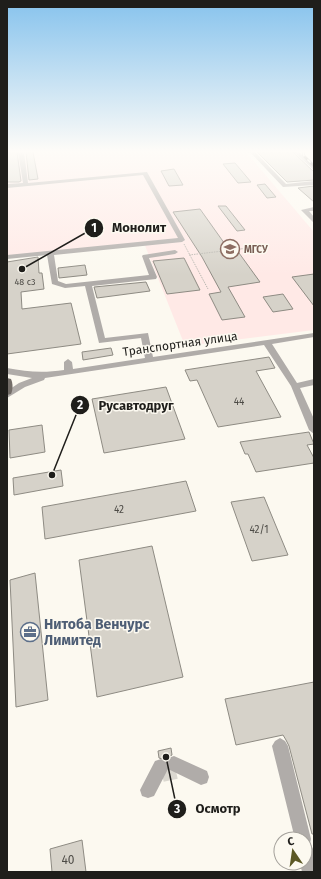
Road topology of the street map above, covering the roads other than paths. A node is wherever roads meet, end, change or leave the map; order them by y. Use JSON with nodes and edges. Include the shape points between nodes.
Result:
{"nodes":[{"id":1,"x":156,"y":193,"type":"edge"},
{"id":2,"x":314,"y":209,"type":"edge"},
{"id":3,"x":314,"y":221,"type":"edge"},
{"id":4,"x":175,"y":252,"type":"dead end"},
{"id":5,"x":50,"y":253,"type":"junction"},
{"id":6,"x":7,"y":257,"type":"edge"},
{"id":7,"x":88,"y":284,"type":"junction"},
{"id":8,"x":314,"y":336,"type":"edge"},
{"id":9,"x":267,"y":343,"type":"junction"},
{"id":10,"x":150,"y":360,"type":"junction"},
{"id":11,"x":68,"y":362,"type":"dead end"},
{"id":12,"x":7,"y":371,"type":"edge"},
{"id":13,"x":69,"y":372,"type":"junction"},
{"id":14,"x":49,"y":375,"type":"junction"},
{"id":15,"x":7,"y":382,"type":"edge"},
{"id":16,"x":314,"y":382,"type":"edge"},
{"id":17,"x":294,"y":386,"type":"junction"},
{"id":18,"x":7,"y":391,"type":"edge"},
{"id":19,"x":7,"y":395,"type":"edge"},
{"id":20,"x":314,"y":430,"type":"edge"},
{"id":21,"x":280,"y":746,"type":"dead end"},
{"id":22,"x":201,"y":777,"type":"dead end"},
{"id":23,"x":148,"y":790,"type":"dead end"},
{"id":24,"x":301,"y":831,"type":"edge"}],
"edges":[{"from":1,"to":5,"type":"street","via":[[182,240]]},
{"from":2,"to":3,"type":"street","via":[[304,210]]},
{"from":4,"to":7,"type":"street","via":[[145,256],[153,277]]},
{"from":5,"to":6,"type":"street"},
{"from":5,"to":7,"type":"street","via":[[55,282],[65,286]]},
{"from":7,"to":10,"type":"street","via":[[102,341],[145,334]]},
{"from":8,"to":9,"type":"street","name":"Транспортная улица"},
{"from":9,"to":10,"type":"street","name":"Транспортная улица"},
{"from":9,"to":17,"type":"street"},
{"from":10,"to":13,"type":"street","name":"Транспортная улица"},
{"from":11,"to":13,"type":"street"},
{"from":12,"to":14,"type":"street","name":"Транспортная улица"},
{"from":13,"to":14,"type":"street","name":"Транспортная улица"},
{"from":14,"to":19,"type":"street","name":"Транспортная улица","via":[[22,385]]},
{"from":15,"to":18,"type":"main road"},
{"from":16,"to":17,"type":"street"},
{"from":17,"to":20,"type":"street"},
{"from":21,"to":24,"type":"street"},
{"from":22,"to":23,"type":"street","via":[[168,769]]}]}
